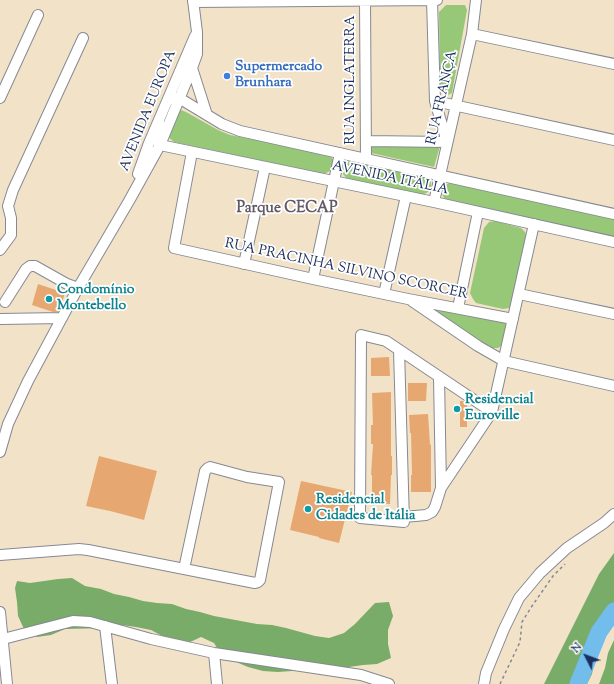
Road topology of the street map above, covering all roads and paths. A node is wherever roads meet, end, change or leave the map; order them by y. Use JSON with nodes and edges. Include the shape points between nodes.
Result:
{"nodes":[{"id":1,"x":334,"y":0,"type":"edge"},
{"id":2,"x":365,"y":0,"type":"edge"},
{"id":3,"x":403,"y":0,"type":"edge"},
{"id":4,"x":432,"y":0,"type":"edge"},
{"id":5,"x":438,"y":0,"type":"edge"},
{"id":6,"x":476,"y":0,"type":"edge"},
{"id":7,"x":193,"y":1,"type":"edge"},
{"id":8,"x":265,"y":1,"type":"edge"},
{"id":9,"x":38,"y":15,"type":"dead end"},
{"id":10,"x":197,"y":32,"type":"junction"},
{"id":11,"x":472,"y":34,"type":"junction"},
{"id":12,"x":83,"y":38,"type":"dead end"},
{"id":13,"x":614,"y":64,"type":"edge"},
{"id":14,"x":192,"y":68,"type":"junction"},
{"id":15,"x":0,"y":98,"type":"edge"},
{"id":16,"x":179,"y":98,"type":"junction"},
{"id":17,"x":168,"y":100,"type":"junction"},
{"id":18,"x":435,"y":102,"type":"junction"},
{"id":19,"x":456,"y":106,"type":"junction"},
{"id":20,"x":207,"y":115,"type":"junction"},
{"id":21,"x":158,"y":121,"type":"junction"},
{"id":22,"x":614,"y":140,"type":"edge"},
{"id":23,"x":366,"y":141,"type":"junction"},
{"id":24,"x":447,"y":142,"type":"junction"},
{"id":25,"x":160,"y":145,"type":"junction"},
{"id":26,"x":192,"y":152,"type":"junction"},
{"id":27,"x":340,"y":153,"type":"junction"},
{"id":28,"x":366,"y":159,"type":"junction"},
{"id":29,"x":265,"y":167,"type":"junction"},
{"id":30,"x":440,"y":176,"type":"junction"},
{"id":31,"x":334,"y":181,"type":"junction"},
{"id":32,"x":406,"y":196,"type":"junction"},
{"id":33,"x":129,"y":201,"type":"junction"},
{"id":34,"x":434,"y":202,"type":"junction"},
{"id":35,"x":478,"y":212,"type":"junction"},
{"id":36,"x":614,"y":214,"type":"edge"},
{"id":37,"x":534,"y":224,"type":"junction"},
{"id":38,"x":614,"y":242,"type":"edge"},
{"id":39,"x":0,"y":250,"type":"edge"},
{"id":40,"x":244,"y":264,"type":"junction"},
{"id":41,"x":313,"y":279,"type":"junction"},
{"id":42,"x":78,"y":288,"type":"junction"},
{"id":43,"x":384,"y":294,"type":"junction"},
{"id":44,"x":519,"y":294,"type":"junction"},
{"id":45,"x":408,"y":299,"type":"junction"},
{"id":46,"x":5,"y":302,"type":"dead end"},
{"id":47,"x":458,"y":308,"type":"junction"},
{"id":48,"x":614,"y":314,"type":"edge"},
{"id":49,"x":62,"y":318,"type":"junction"},
{"id":50,"x":513,"y":318,"type":"junction"},
{"id":51,"x":0,"y":319,"type":"edge"},
{"id":52,"x":399,"y":350,"type":"junction"},
{"id":53,"x":504,"y":361,"type":"junction"},
{"id":54,"x":439,"y":377,"type":"junction"},
{"id":55,"x":614,"y":386,"type":"edge"},
{"id":56,"x":492,"y":412,"type":"junction"},
{"id":57,"x":0,"y":452,"type":"edge"},
{"id":58,"x":441,"y":488,"type":"junction"},
{"id":59,"x":614,"y":514,"type":"edge"},
{"id":60,"x":404,"y":517,"type":"junction"},
{"id":61,"x":0,"y":555,"type":"edge"},
{"id":62,"x":570,"y":560,"type":"dead end"},
{"id":63,"x":184,"y":569,"type":"junction"},
{"id":64,"x":0,"y":612,"type":"edge"},
{"id":65,"x":105,"y":626,"type":"junction"},
{"id":66,"x":3,"y":639,"type":"junction"},
{"id":67,"x":214,"y":653,"type":"junction"},
{"id":68,"x":8,"y":684,"type":"edge"},
{"id":69,"x":112,"y":684,"type":"edge"},
{"id":70,"x":217,"y":684,"type":"edge"},
{"id":71,"x":390,"y":684,"type":"edge"},
{"id":72,"x":484,"y":684,"type":"edge"},
{"id":73,"x":500,"y":684,"type":"edge"}],
"edges":[{"from":1,"to":2,"type":"street"},
{"from":1,"to":8,"type":"street"},
{"from":2,"to":3,"type":"street"},
{"from":2,"to":23,"type":"street","name":"RUA INGLATERRA"},
{"from":3,"to":4,"type":"street"},
{"from":4,"to":5,"type":"street"},
{"from":4,"to":18,"type":"street"},
{"from":6,"to":11,"type":"street","name":"RUA FRANÇA"},
{"from":7,"to":8,"type":"street"},
{"from":7,"to":10,"type":"street","name":"AVENIDA EUROPA"},
{"from":9,"to":15,"type":"street"},
{"from":10,"to":14,"type":"street","name":"AVENIDA EUROPA","via":[[197,54]]},
{"from":10,"to":17,"type":"street","name":"AVENIDA EUROPA"},
{"from":11,"to":13,"type":"street"},
{"from":11,"to":19,"type":"street","name":"RUA FRANÇA"},
{"from":12,"to":39,"type":"street","via":[[13,190],[8,206],[11,218],[10,235]]},
{"from":14,"to":16,"type":"street","name":"AVENIDA EUROPA"},
{"from":14,"to":20,"type":"street"},
{"from":16,"to":17,"type":"street"},
{"from":16,"to":20,"type":"street","name":"AVENIDA ITÁLIA"},
{"from":16,"to":25,"type":"street","name":"AVENIDA EUROPA"},
{"from":17,"to":21,"type":"street","name":"AVENIDA EUROPA"},
{"from":18,"to":19,"type":"street"},
{"from":18,"to":24,"type":"street"},
{"from":19,"to":22,"type":"street"},
{"from":19,"to":24,"type":"street","name":"RUA FRANÇA"},
{"from":20,"to":27,"type":"street","name":"AVENIDA ITÁLIA","via":[[240,131]]},
{"from":21,"to":25,"type":"street","via":[[156,139]]},
{"from":21,"to":33,"type":"street","name":"AVENIDA EUROPA"},
{"from":23,"to":24,"type":"street"},
{"from":23,"to":28,"type":"street","name":"RUA INGLATERRA"},
{"from":24,"to":30,"type":"street","name":"RUA FRANÇA"},
{"from":25,"to":26,"type":"street","name":"AVENIDA ITÁLIA"},
{"from":25,"to":33,"type":"street","name":"AVENIDA EUROPA"},
{"from":26,"to":29,"type":"street","name":"AVENIDA ITÁLIA"},
{"from":26,"to":40,"type":"street","name":"RUA PRACINHA SILVINO SCORCER","via":[[174,248]]},
{"from":27,"to":28,"type":"street","name":"AVENIDA ITÁLIA"},
{"from":27,"to":31,"type":"street"},
{"from":28,"to":30,"type":"street","name":"AVENIDA ITÁLIA"},
{"from":29,"to":31,"type":"street","name":"AVENIDA ITÁLIA"},
{"from":29,"to":40,"type":"street"},
{"from":30,"to":34,"type":"street","name":"RUA FRANÇA"},
{"from":30,"to":36,"type":"street","name":"AVENIDA ITÁLIA"},
{"from":31,"to":32,"type":"street","name":"AVENIDA ITÁLIA"},
{"from":31,"to":41,"type":"street"},
{"from":32,"to":34,"type":"street","name":"AVENIDA ITÁLIA"},
{"from":32,"to":43,"type":"street"},
{"from":33,"to":42,"type":"street","name":"AVENIDA EUROPA"},
{"from":34,"to":35,"type":"street","name":"AVENIDA ITÁLIA"},
{"from":35,"to":37,"type":"street","name":"AVENIDA ITÁLIA"},
{"from":35,"to":47,"type":"street"},
{"from":37,"to":38,"type":"street","name":"AVENIDA ITÁLIA"},
{"from":37,"to":44,"type":"street"},
{"from":40,"to":41,"type":"street","name":"RUA PRACINHA SILVINO SCORCER"},
{"from":41,"to":43,"type":"street","name":"RUA PRACINHA SILVINO SCORCER"},
{"from":42,"to":46,"type":"street","via":[[35,266],[30,266]]},
{"from":42,"to":49,"type":"street","name":"AVENIDA EUROPA"},
{"from":43,"to":45,"type":"street","name":"RUA PRACINHA SILVINO SCORCER"},
{"from":44,"to":48,"type":"street"},
{"from":44,"to":50,"type":"street"},
{"from":45,"to":47,"type":"street","name":"RUA PRACINHA SILVINO SCORCER"},
{"from":45,"to":53,"type":"street"},
{"from":47,"to":50,"type":"street","name":"RUA PRACINHA SILVINO SCORCER"},
{"from":49,"to":51,"type":"street"},
{"from":49,"to":57,"type":"street","name":"AVENIDA EUROPA","via":[[8,424]]},
{"from":50,"to":53,"type":"street"},
{"from":52,"to":54,"type":"street"},
{"from":52,"to":60,"type":"street"},
{"from":52,"to":60,"type":"street","via":[[386,341],[361,335],[360,518],[404,522]]},
{"from":53,"to":55,"type":"street"},
{"from":53,"to":56,"type":"street"},
{"from":54,"to":56,"type":"street"},
{"from":54,"to":58,"type":"street"},
{"from":56,"to":58,"type":"street"},
{"from":58,"to":60,"type":"street","via":[[432,512],[426,516]]},
{"from":59,"to":72,"type":"street","via":[[604,524],[567,548],[540,573],[519,598],[486,673]]},
{"from":61,"to":63,"type":"street","via":[[79,549]]},
{"from":62,"to":73,"type":"path","via":[[553,576],[522,622],[520,642]]},
{"from":63,"to":63,"type":"street","via":[[205,470],[210,467],[279,482],[258,582]]},
{"from":64,"to":66,"type":"street"},
{"from":65,"to":66,"type":"street","via":[[73,621]]},
{"from":65,"to":67,"type":"street"},
{"from":65,"to":69,"type":"street"},
{"from":66,"to":68,"type":"street"},
{"from":67,"to":70,"type":"street"},
{"from":67,"to":71,"type":"street","via":[[361,675]]}]}
